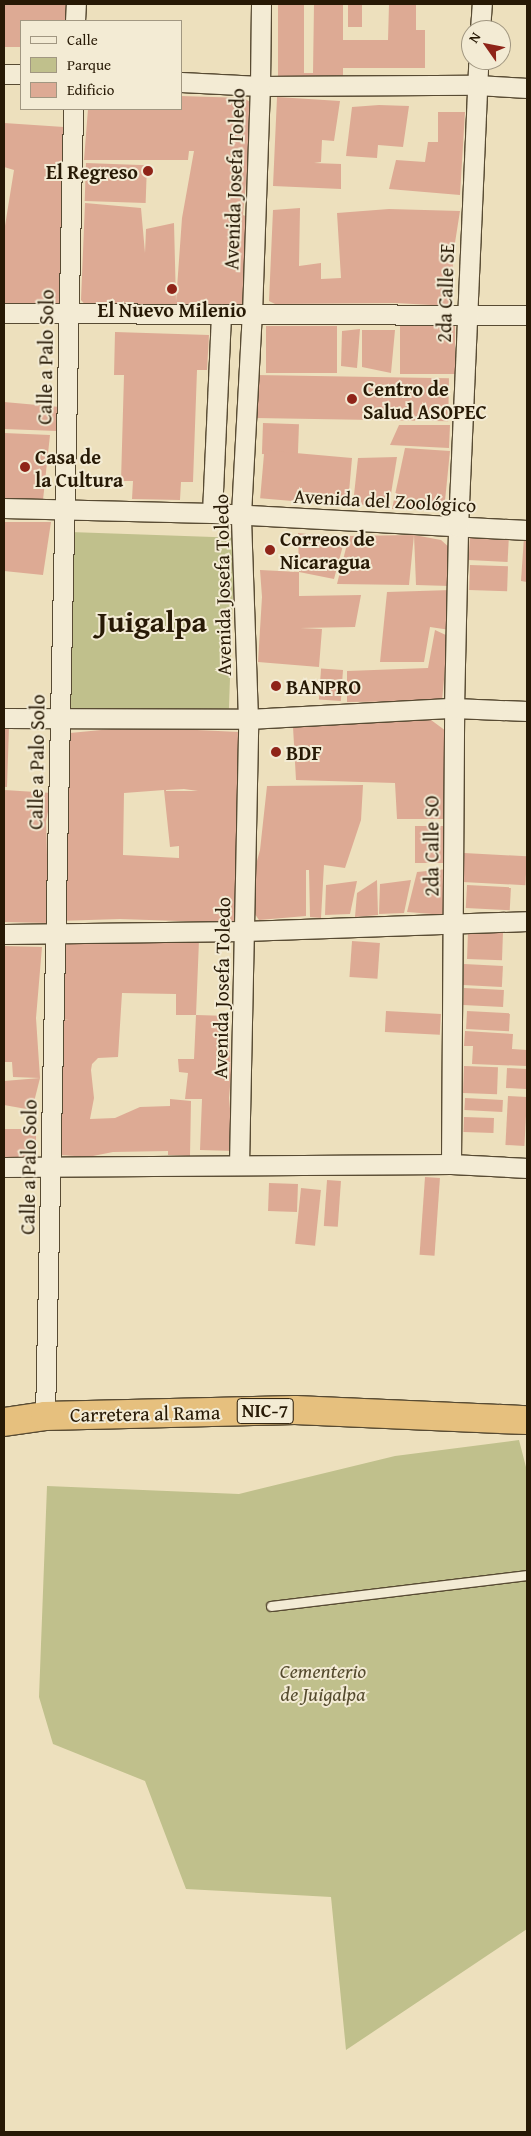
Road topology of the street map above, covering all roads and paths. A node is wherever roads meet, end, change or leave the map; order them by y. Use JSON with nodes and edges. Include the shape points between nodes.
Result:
{"nodes":[{"id":1,"x":76,"y":4,"type":"edge"},
{"id":2,"x":261,"y":4,"type":"edge"},
{"id":3,"x":482,"y":4,"type":"edge"},
{"id":4,"x":75,"y":20,"type":"edge"},
{"id":5,"x":481,"y":20,"type":"edge"},
{"id":6,"x":478,"y":70,"type":"edge"},
{"id":7,"x":4,"y":74,"type":"edge"},
{"id":8,"x":20,"y":74,"type":"edge"},
{"id":9,"x":182,"y":82,"type":"edge"},
{"id":10,"x":477,"y":84,"type":"junction"},
{"id":11,"x":260,"y":86,"type":"junction"},
{"id":12,"x":527,"y":88,"type":"edge"},
{"id":13,"x":74,"y":110,"type":"edge"},
{"id":14,"x":4,"y":313,"type":"edge"},
{"id":15,"x":68,"y":314,"type":"junction"},
{"id":16,"x":252,"y":314,"type":"junction"},
{"id":17,"x":466,"y":314,"type":"junction"},
{"id":18,"x":221,"y":315,"type":"junction"},
{"id":19,"x":527,"y":315,"type":"edge"},
{"id":20,"x":4,"y":508,"type":"edge"},
{"id":21,"x":64,"y":511,"type":"junction"},
{"id":22,"x":212,"y":513,"type":"junction"},
{"id":23,"x":241,"y":514,"type":"junction"},
{"id":24,"x":458,"y":527,"type":"junction"},
{"id":25,"x":527,"y":530,"type":"edge"},
{"id":26,"x":454,"y":708,"type":"junction"},
{"id":27,"x":527,"y":711,"type":"edge"},
{"id":28,"x":60,"y":717,"type":"junction"},
{"id":29,"x":4,"y":718,"type":"edge"},
{"id":30,"x":248,"y":719,"type":"junction"},
{"id":31,"x":527,"y":921,"type":"edge"},
{"id":32,"x":454,"y":925,"type":"junction"},
{"id":33,"x":244,"y":931,"type":"junction"},
{"id":34,"x":4,"y":934,"type":"edge"},
{"id":35,"x":54,"y":935,"type":"junction"},
{"id":36,"x":240,"y":1164,"type":"junction"},
{"id":37,"x":452,"y":1164,"type":"junction"},
{"id":38,"x":50,"y":1167,"type":"junction"},
{"id":39,"x":4,"y":1168,"type":"edge"},
{"id":40,"x":527,"y":1168,"type":"edge"},
{"id":41,"x":45,"y":1416,"type":"junction"},
{"id":42,"x":527,"y":1420,"type":"edge"},
{"id":43,"x":4,"y":1422,"type":"edge"},
{"id":44,"x":527,"y":1575,"type":"edge"},
{"id":45,"x":270,"y":1606,"type":"dead end"}],
"edges":[{"from":1,"to":4,"type":"street"},
{"from":2,"to":11,"type":"street","name":"Avenida Josefa Toledo"},
{"from":3,"to":5,"type":"street"},
{"from":6,"to":10,"type":"street","name":"2da Calle SE"},
{"from":7,"to":8,"type":"street"},
{"from":9,"to":11,"type":"street"},
{"from":10,"to":11,"type":"street"},
{"from":10,"to":12,"type":"street"},
{"from":10,"to":17,"type":"street","name":"2da Calle SE"},
{"from":11,"to":16,"type":"street","name":"Avenida Josefa Toledo"},
{"from":13,"to":15,"type":"street","name":"Calle a Palo Solo"},
{"from":14,"to":15,"type":"street"},
{"from":15,"to":18,"type":"street"},
{"from":15,"to":21,"type":"street","name":"Calle a Palo Solo"},
{"from":16,"to":17,"type":"street"},
{"from":16,"to":18,"type":"street"},
{"from":16,"to":23,"type":"street","name":"Avenida Josefa Toledo"},
{"from":17,"to":19,"type":"street"},
{"from":17,"to":24,"type":"street","name":"2da Calle SE"},
{"from":18,"to":22,"type":"street"},
{"from":20,"to":21,"type":"street","name":"Avenida del Zoológico"},
{"from":21,"to":22,"type":"street","name":"Avenida del Zoológico"},
{"from":21,"to":28,"type":"street","name":"Calle a Palo Solo"},
{"from":22,"to":23,"type":"street","name":"Avenida del Zoológico"},
{"from":23,"to":24,"type":"street","name":"Avenida del Zoológico"},
{"from":23,"to":30,"type":"street","name":"Avenida Josefa Toledo"},
{"from":24,"to":25,"type":"street","name":"Avenida del Zoológico"},
{"from":24,"to":26,"type":"street","name":"2da Calle SO"},
{"from":26,"to":27,"type":"street"},
{"from":26,"to":30,"type":"street"},
{"from":26,"to":32,"type":"street","name":"2da Calle SO"},
{"from":28,"to":29,"type":"street"},
{"from":28,"to":30,"type":"street"},
{"from":28,"to":35,"type":"street","name":"Calle a Palo Solo"},
{"from":30,"to":33,"type":"street","name":"Avenida Josefa Toledo"},
{"from":31,"to":32,"type":"street"},
{"from":32,"to":33,"type":"street"},
{"from":32,"to":37,"type":"street","name":"2da Calle SO"},
{"from":33,"to":35,"type":"street"},
{"from":33,"to":36,"type":"street","name":"Avenida Josefa Toledo"},
{"from":34,"to":35,"type":"street"},
{"from":35,"to":38,"type":"street","name":"Calle a Palo Solo"},
{"from":36,"to":37,"type":"street"},
{"from":36,"to":38,"type":"street"},
{"from":37,"to":40,"type":"street"},
{"from":38,"to":39,"type":"street"},
{"from":38,"to":41,"type":"street","name":"Calle a Palo Solo"},
{"from":41,"to":42,"type":"highway","name":"Carretera al Rama","number":"NIC-7","via":[[295,1410]]},
{"from":41,"to":43,"type":"highway","name":"Carretera al Rama","number":"NIC-7"},
{"from":44,"to":45,"type":"lane"}]}
